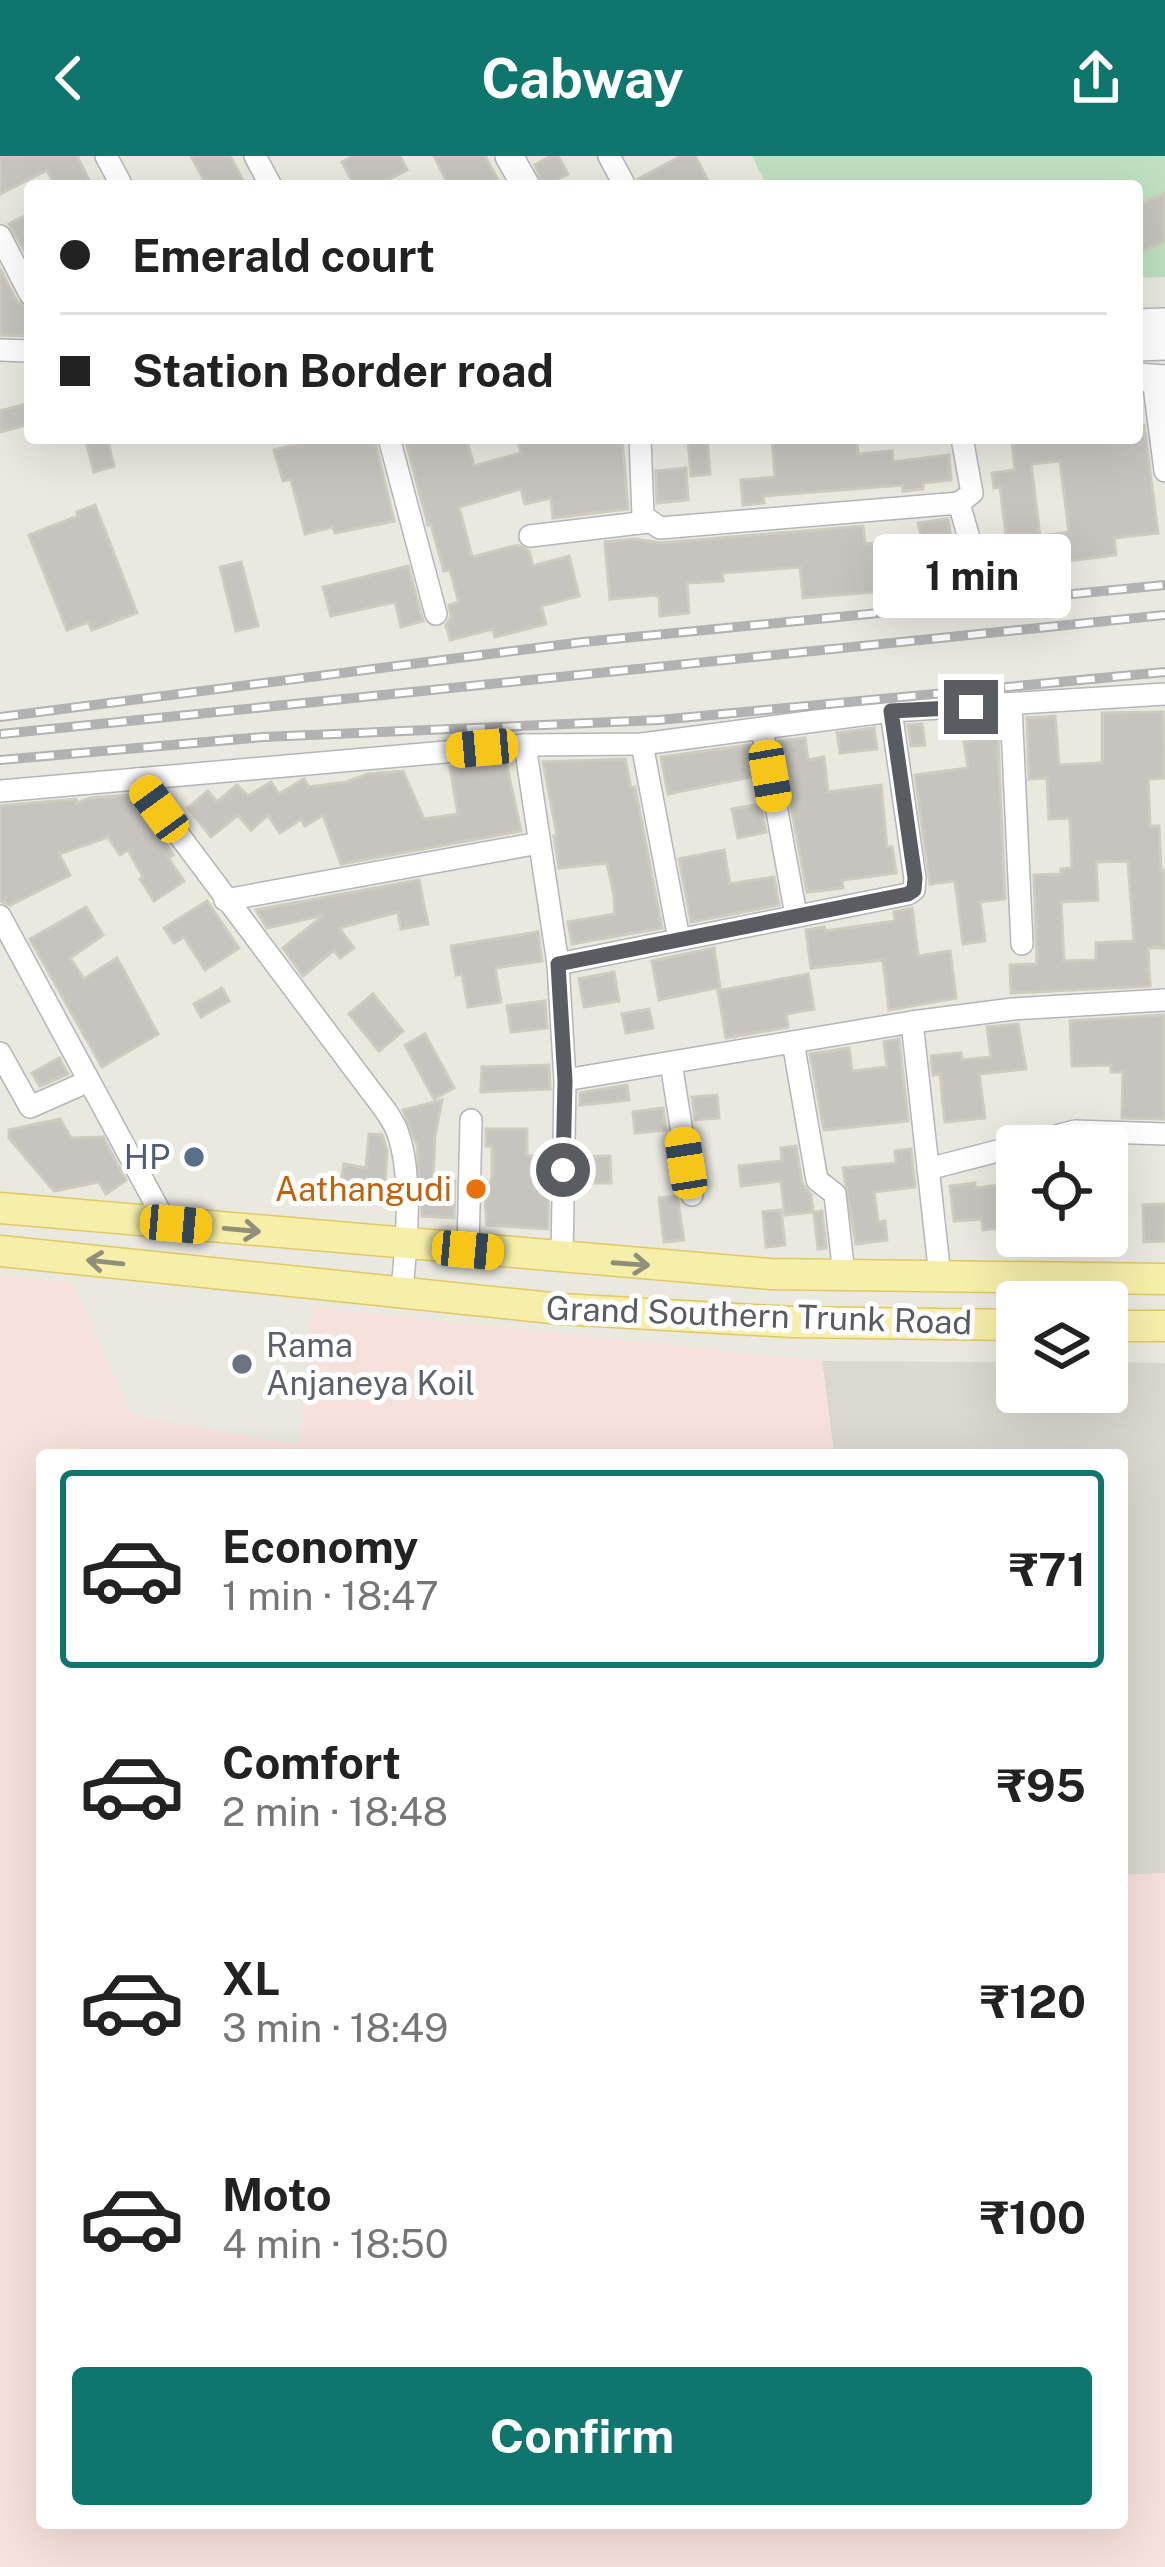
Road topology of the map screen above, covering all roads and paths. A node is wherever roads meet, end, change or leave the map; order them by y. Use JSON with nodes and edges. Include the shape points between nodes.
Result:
{"nodes":[{"id":1,"x":0,"y":236,"type":"edge"},
{"id":2,"x":24,"y":282,"type":"edge"},
{"id":3,"x":1152,"y":378,"type":"edge"},
{"id":4,"x":391,"y":444,"type":"edge"},
{"id":5,"x":640,"y":444,"type":"edge"},
{"id":6,"x":963,"y":444,"type":"edge"},
{"id":7,"x":1165,"y":471,"type":"edge"},
{"id":8,"x":959,"y":503,"type":"junction"},
{"id":9,"x":648,"y":522,"type":"junction"},
{"id":10,"x":530,"y":536,"type":"dead end"},
{"id":11,"x":978,"y":570,"type":"dead end"},
{"id":12,"x":436,"y":614,"type":"dead end"},
{"id":13,"x":1165,"y":694,"type":"edge"},
{"id":14,"x":1011,"y":706,"type":"junction"},
{"id":15,"x":891,"y":711,"type":"junction"},
{"id":16,"x":762,"y":729,"type":"junction"},
{"id":17,"x":642,"y":744,"type":"junction"},
{"id":18,"x":525,"y":745,"type":"junction"},
{"id":19,"x":137,"y":779,"type":"junction"},
{"id":20,"x":0,"y":791,"type":"edge"},
{"id":21,"x":539,"y":843,"type":"junction"},
{"id":22,"x":225,"y":900,"type":"junction"},
{"id":23,"x":796,"y":915,"type":"junction"},
{"id":24,"x":0,"y":916,"type":"edge"},
{"id":25,"x":679,"y":939,"type":"junction"},
{"id":26,"x":1022,"y":944,"type":"dead end"},
{"id":27,"x":558,"y":964,"type":"junction"},
{"id":28,"x":1165,"y":1000,"type":"edge"},
{"id":29,"x":912,"y":1022,"type":"junction"},
{"id":30,"x":794,"y":1042,"type":"junction"},
{"id":31,"x":0,"y":1053,"type":"edge"},
{"id":32,"x":670,"y":1063,"type":"junction"},
{"id":33,"x":89,"y":1081,"type":"junction"},
{"id":34,"x":565,"y":1081,"type":"junction"},
{"id":35,"x":471,"y":1120,"type":"dead end"},
{"id":36,"x":1128,"y":1133,"type":"edge"},
{"id":37,"x":1165,"y":1134,"type":"edge"},
{"id":38,"x":996,"y":1151,"type":"edge"},
{"id":39,"x":928,"y":1168,"type":"junction"},
{"id":40,"x":692,"y":1196,"type":"dead end"},
{"id":41,"x":0,"y":1208,"type":"edge"},
{"id":42,"x":166,"y":1223,"type":"junction"},
{"id":43,"x":408,"y":1245,"type":"junction"},
{"id":44,"x":468,"y":1250,"type":"junction"},
{"id":45,"x":0,"y":1251,"type":"edge"},
{"id":46,"x":562,"y":1259,"type":"junction"},
{"id":47,"x":844,"y":1275,"type":"junction"},
{"id":48,"x":940,"y":1276,"type":"junction"},
{"id":49,"x":1165,"y":1279,"type":"edge"},
{"id":50,"x":401,"y":1294,"type":"junction"},
{"id":51,"x":996,"y":1325,"type":"edge"},
{"id":52,"x":1128,"y":1326,"type":"edge"},
{"id":53,"x":1165,"y":1326,"type":"edge"}],
"edges":[{"from":1,"to":2,"type":"street"},
{"from":3,"to":7,"type":"street"},
{"from":4,"to":12,"type":"street"},
{"from":5,"to":9,"type":"street"},
{"from":6,"to":8,"type":"street","via":[[973,484]]},
{"from":8,"to":9,"type":"street","via":[[660,528]]},
{"from":8,"to":11,"type":"street"},
{"from":9,"to":10,"type":"street"},
{"from":13,"to":14,"type":"street"},
{"from":14,"to":15,"type":"street"},
{"from":14,"to":26,"type":"street"},
{"from":15,"to":16,"type":"street"},
{"from":15,"to":23,"type":"street","via":[[914,890]]},
{"from":16,"to":17,"type":"street"},
{"from":16,"to":23,"type":"street"},
{"from":17,"to":18,"type":"street"},
{"from":17,"to":25,"type":"street"},
{"from":18,"to":19,"type":"street"},
{"from":18,"to":21,"type":"street"},
{"from":19,"to":20,"type":"street"},
{"from":19,"to":22,"type":"street"},
{"from":21,"to":22,"type":"street"},
{"from":21,"to":27,"type":"street"},
{"from":22,"to":43,"type":"street","via":[[398,1133]]},
{"from":23,"to":25,"type":"street"},
{"from":24,"to":33,"type":"street"},
{"from":25,"to":27,"type":"street"},
{"from":27,"to":34,"type":"street"},
{"from":28,"to":29,"type":"street"},
{"from":29,"to":30,"type":"street"},
{"from":29,"to":39,"type":"street"},
{"from":30,"to":32,"type":"street"},
{"from":30,"to":47,"type":"street","via":[[818,1180],[835,1194]]},
{"from":31,"to":33,"type":"street","via":[[30,1107]]},
{"from":32,"to":34,"type":"street"},
{"from":32,"to":40,"type":"street"},
{"from":33,"to":42,"type":"street"},
{"from":34,"to":46,"type":"street"},
{"from":35,"to":44,"type":"street"},
{"from":36,"to":37,"type":"street"},
{"from":38,"to":39,"type":"street"},
{"from":39,"to":48,"type":"street"},
{"from":41,"to":42,"type":"main road","name":"Grand Southern Trunk Road"},
{"from":42,"to":43,"type":"main road","name":"Grand Southern Trunk Road","one_way":true},
{"from":43,"to":44,"type":"main road","name":"Grand Southern Trunk Road"},
{"from":43,"to":50,"type":"street"},
{"from":44,"to":46,"type":"main road","name":"Grand Southern Trunk Road"},
{"from":50,"to":45,"type":"main road","name":"Grand Southern Trunk Road","one_way":true},
{"from":46,"to":47,"type":"main road","name":"Grand Southern Trunk Road","one_way":true},
{"from":47,"to":48,"type":"main road","name":"Grand Southern Trunk Road"},
{"from":48,"to":49,"type":"main road","name":"Grand Southern Trunk Road"},
{"from":50,"to":51,"type":"main road","name":"Grand Southern Trunk Road","via":[[792,1322]]},
{"from":52,"to":53,"type":"main road"}]}
